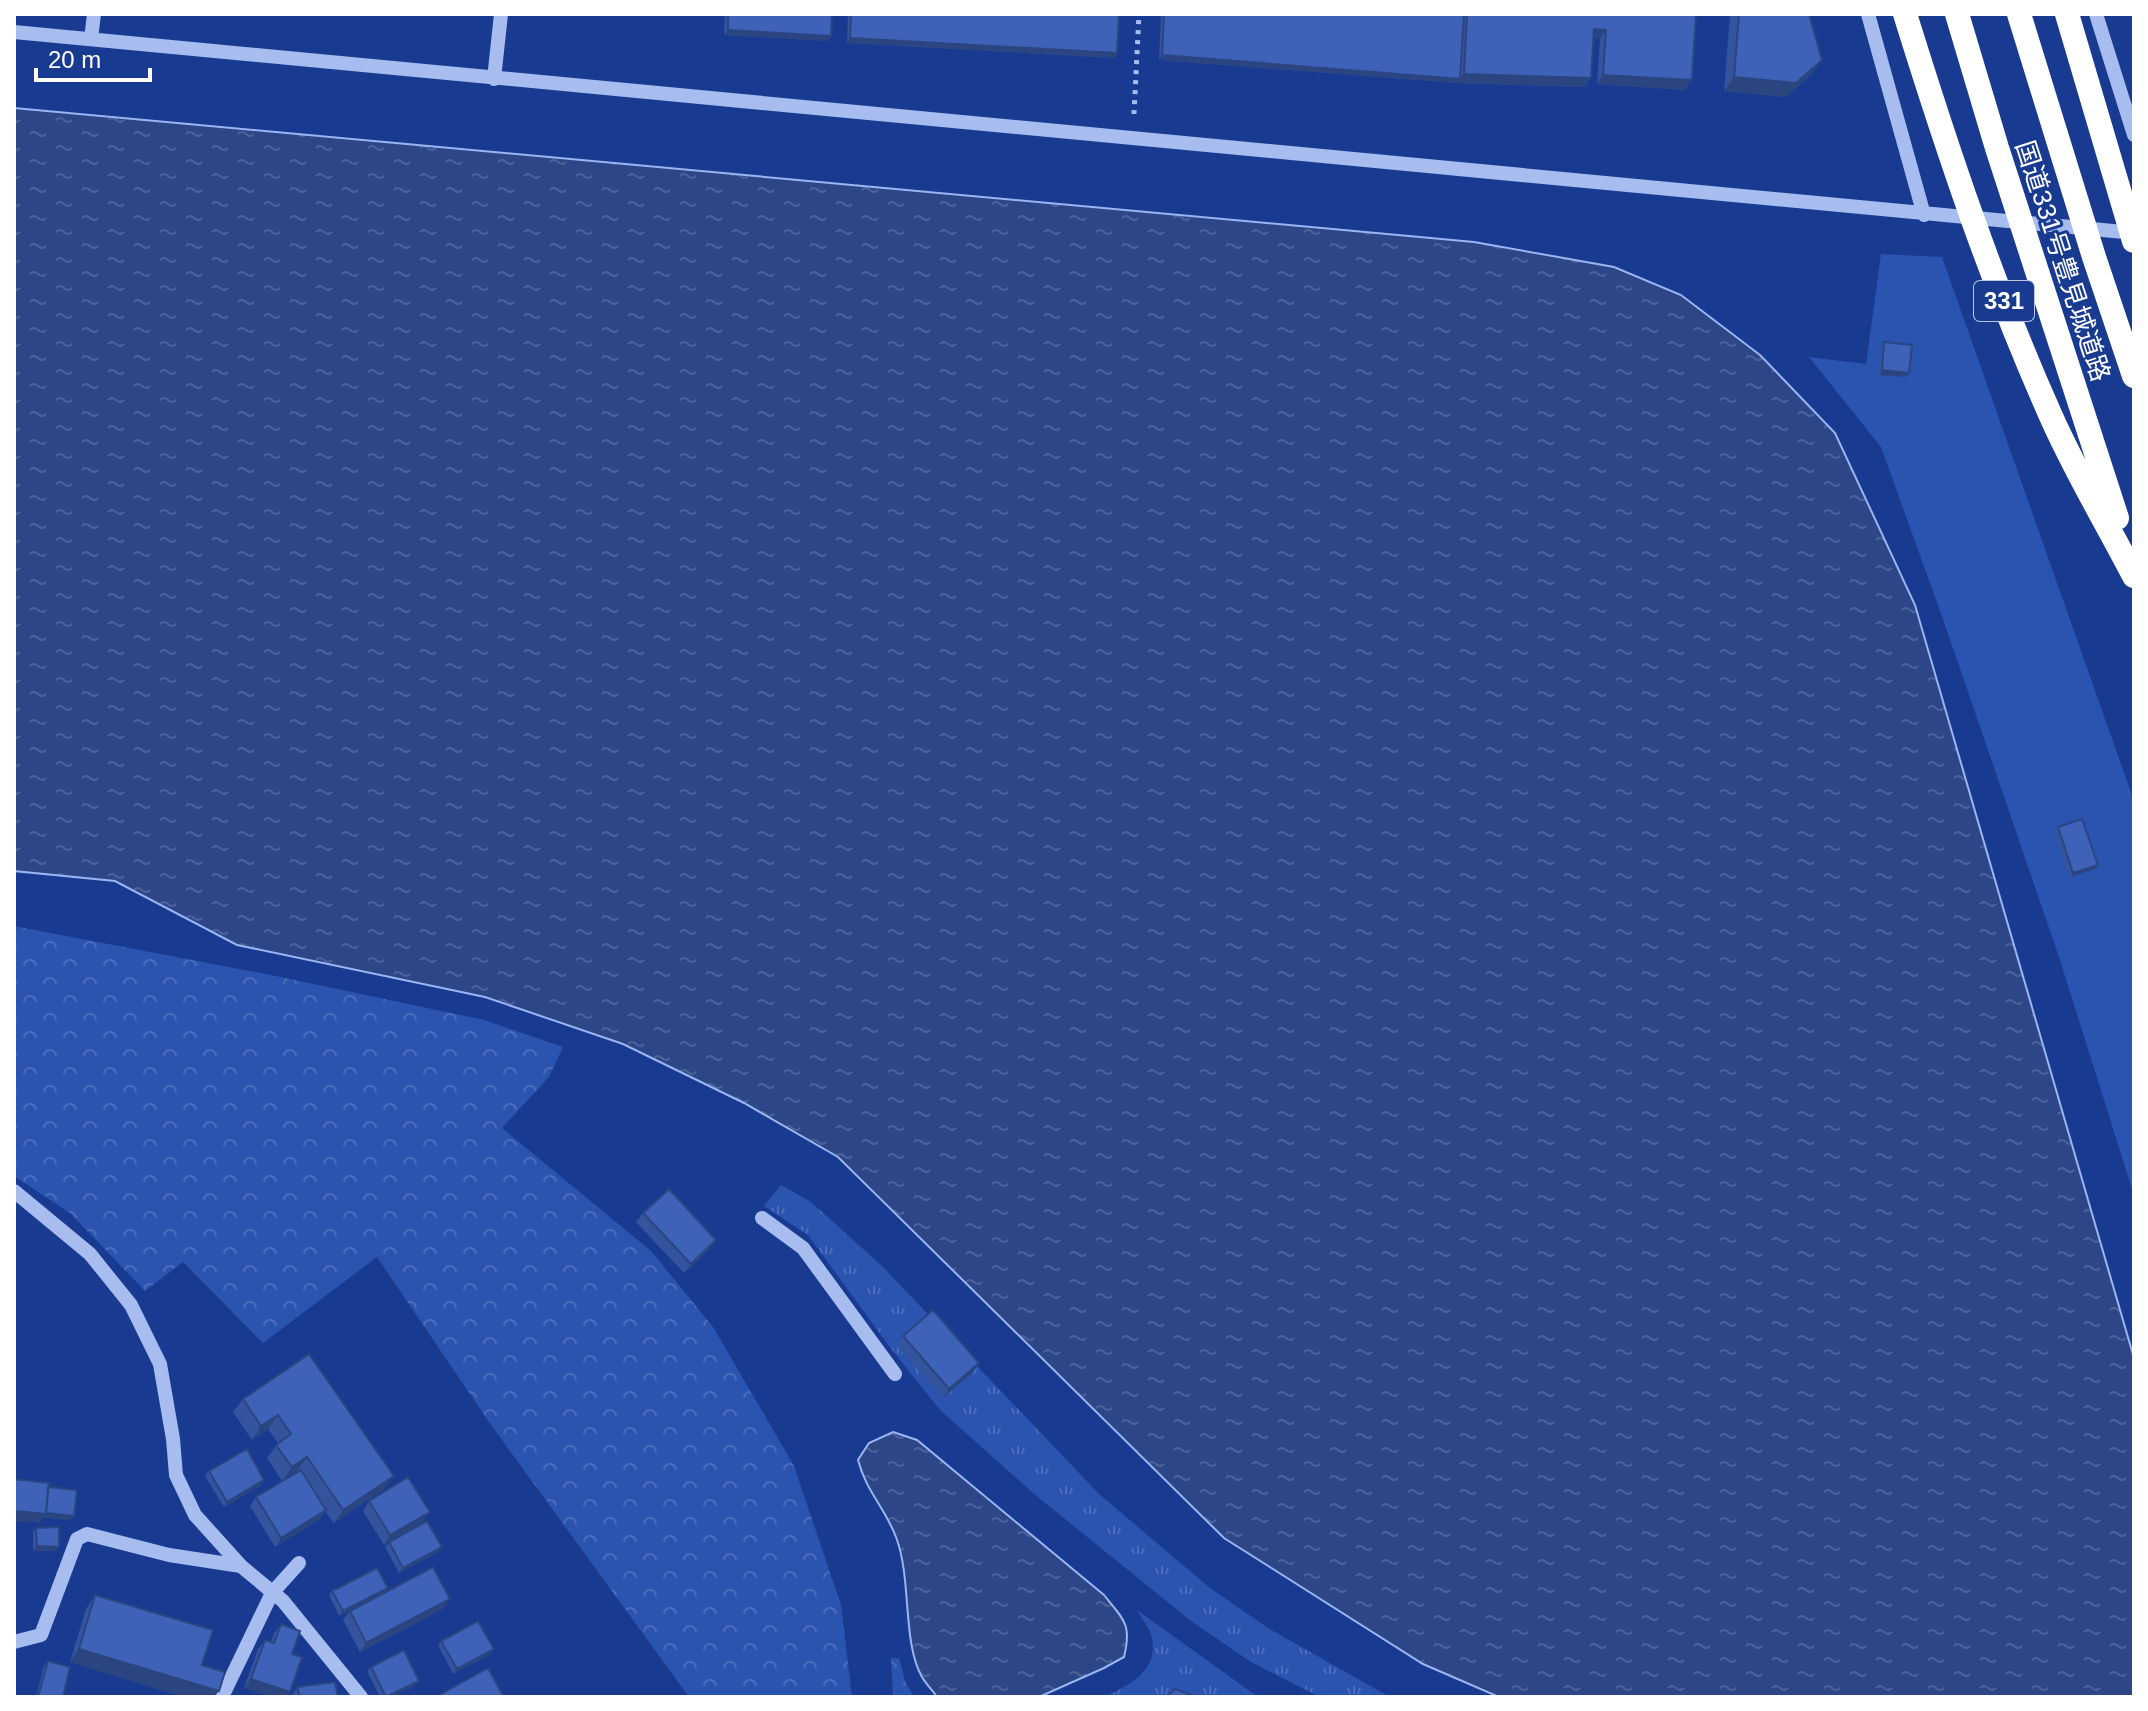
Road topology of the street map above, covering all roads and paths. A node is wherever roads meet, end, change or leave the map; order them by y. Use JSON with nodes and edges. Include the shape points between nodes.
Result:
{"nodes":[{"id":1,"x":94,"y":14,"type":"edge"},
{"id":2,"x":501,"y":14,"type":"edge"},
{"id":3,"x":1139,"y":14,"type":"edge"},
{"id":4,"x":1868,"y":14,"type":"edge"},
{"id":5,"x":1905,"y":14,"type":"edge"},
{"id":6,"x":1957,"y":14,"type":"edge"},
{"id":7,"x":2019,"y":14,"type":"edge"},
{"id":8,"x":2067,"y":14,"type":"edge"},
{"id":9,"x":2096,"y":14,"type":"edge"},
{"id":10,"x":14,"y":32,"type":"edge"},
{"id":11,"x":91,"y":39,"type":"junction"},
{"id":12,"x":494,"y":79,"type":"junction"},
{"id":13,"x":2134,"y":135,"type":"edge"},
{"id":14,"x":1132,"y":139,"type":"junction"},
{"id":15,"x":1924,"y":215,"type":"junction"},
{"id":16,"x":2134,"y":233,"type":"edge"},
{"id":17,"x":2134,"y":241,"type":"edge"},
{"id":18,"x":2134,"y":376,"type":"edge"},
{"id":19,"x":2134,"y":573,"type":"edge"},
{"id":20,"x":14,"y":1191,"type":"edge"},
{"id":21,"x":762,"y":1218,"type":"dead end"},
{"id":22,"x":895,"y":1374,"type":"dead end"},
{"id":23,"x":299,"y":1563,"type":"dead end"},
{"id":24,"x":241,"y":1566,"type":"junction"},
{"id":25,"x":272,"y":1593,"type":"junction"},
{"id":26,"x":14,"y":1642,"type":"edge"},
{"id":27,"x":222,"y":1697,"type":"edge"},
{"id":28,"x":361,"y":1697,"type":"edge"}],
"edges":[{"from":1,"to":11,"type":"street"},
{"from":2,"to":12,"type":"street"},
{"from":3,"to":14,"type":"path"},
{"from":4,"to":15,"type":"street"},
{"from":5,"to":19,"type":"highway","number":"331","bridge":true,"via":[[1951,161],[2007,312],[2050,416]]},
{"from":6,"to":19,"type":"highway","name":"国道331号豊見城道路","number":"331","bridge":true},
{"from":7,"to":18,"type":"highway","name":"国道331号豊見城道路","bridge":true},
{"from":8,"to":17,"type":"highway","bridge":true},
{"from":9,"to":13,"type":"street"},
{"from":10,"to":11,"type":"street"},
{"from":11,"to":12,"type":"street"},
{"from":12,"to":14,"type":"street"},
{"from":14,"to":15,"type":"street"},
{"from":15,"to":16,"type":"street"},
{"from":20,"to":24,"type":"street","via":[[90,1254],[131,1305],[160,1364],[180,1486],[195,1515]]},
{"from":21,"to":22,"type":"street","via":[[803,1248]]},
{"from":23,"to":25,"type":"street"},
{"from":24,"to":25,"type":"street"},
{"from":24,"to":26,"type":"street","via":[[87,1534],[77,1539],[41,1635]]},
{"from":25,"to":27,"type":"street"},
{"from":25,"to":28,"type":"street"}]}
